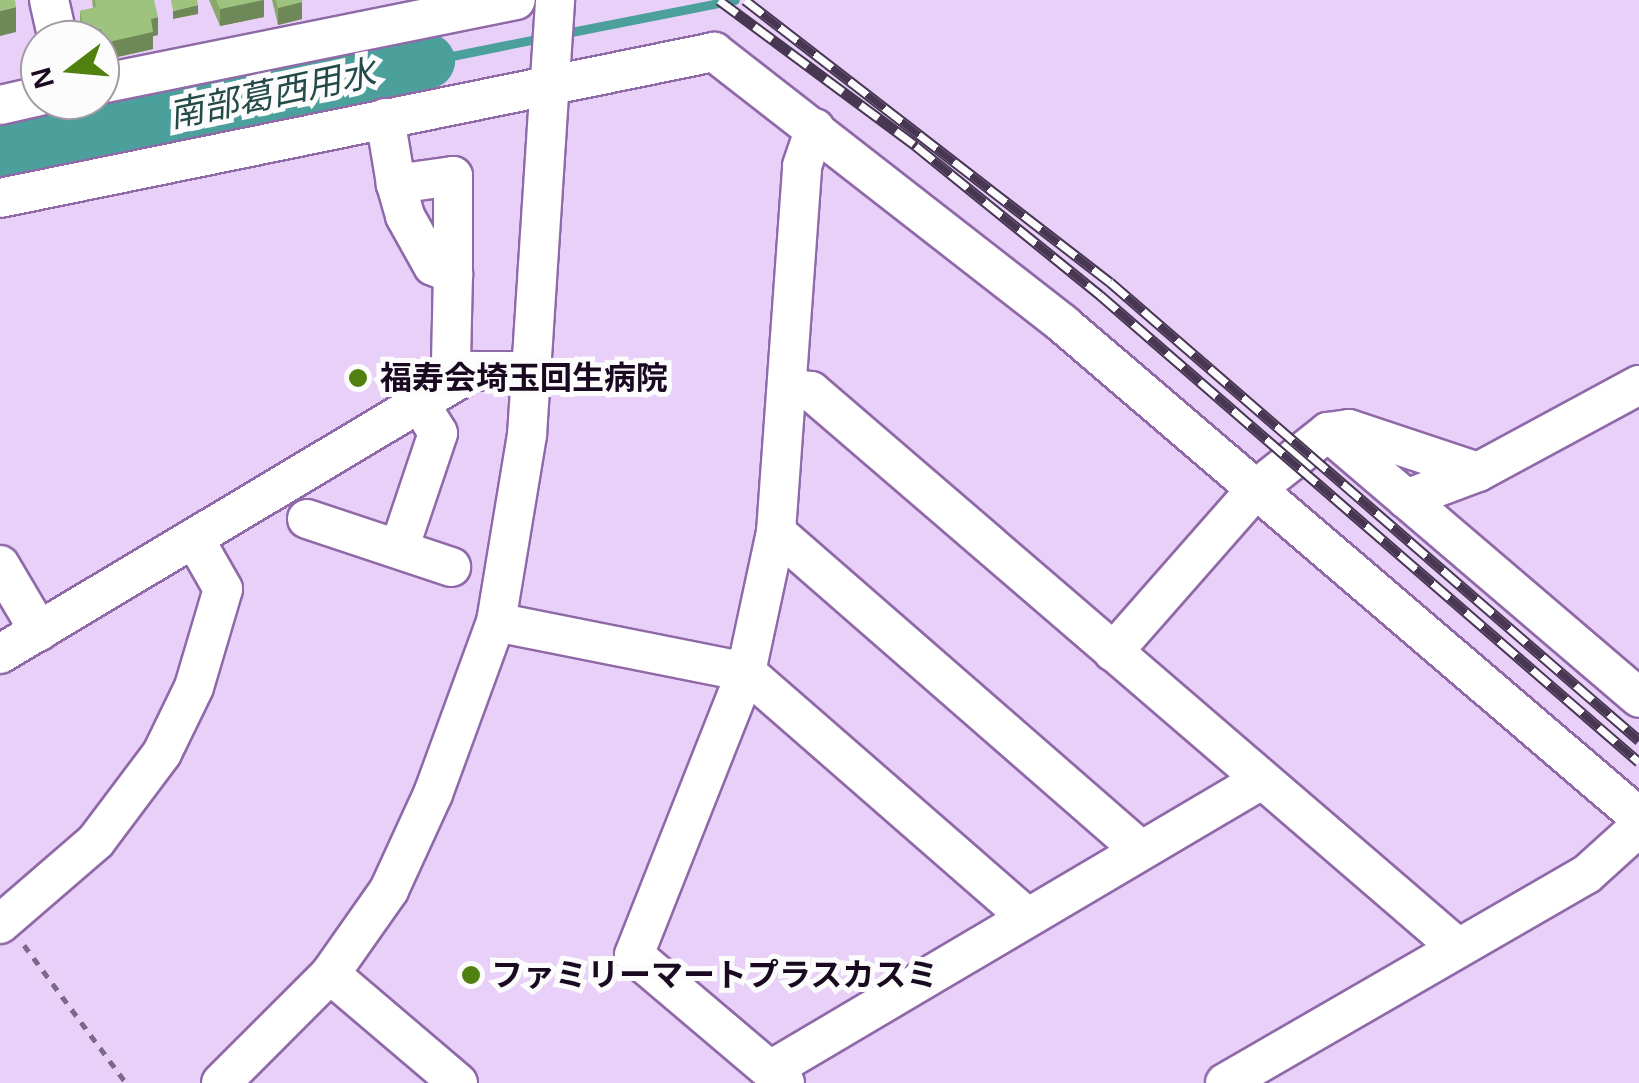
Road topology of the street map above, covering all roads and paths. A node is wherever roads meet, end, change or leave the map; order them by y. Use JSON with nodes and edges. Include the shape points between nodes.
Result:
{"nodes":[{"id":1,"x":516,"y":0,"type":"edge"},
{"id":2,"x":555,"y":1,"type":"edge"},
{"id":3,"x":551,"y":77,"type":"junction"},
{"id":4,"x":120,"y":80,"type":"edge"},
{"id":5,"x":385,"y":118,"type":"junction"},
{"id":6,"x":815,"y":128,"type":"junction"},
{"id":7,"x":396,"y":184,"type":"junction"},
{"id":8,"x":0,"y":198,"type":"edge"},
{"id":9,"x":452,"y":274,"type":"junction"},
{"id":10,"x":532,"y":371,"type":"junction"},
{"id":11,"x":460,"y":379,"type":"junction"},
{"id":12,"x":1639,"y":385,"type":"edge"},
{"id":13,"x":790,"y":389,"type":"junction"},
{"id":14,"x":420,"y":403,"type":"junction"},
{"id":15,"x":1328,"y":432,"type":"junction"},
{"id":16,"x":1478,"y":472,"type":"junction"},
{"id":17,"x":1256,"y":489,"type":"junction"},
{"id":18,"x":1406,"y":499,"type":"junction"},
{"id":19,"x":307,"y":518,"type":"dead end"},
{"id":20,"x":776,"y":532,"type":"junction"},
{"id":21,"x":194,"y":540,"type":"junction"},
{"id":22,"x":399,"y":549,"type":"junction"},
{"id":23,"x":0,"y":566,"type":"edge"},
{"id":24,"x":451,"y":567,"type":"dead end"},
{"id":25,"x":496,"y":622,"type":"junction"},
{"id":26,"x":38,"y":631,"type":"junction"},
{"id":27,"x":1113,"y":652,"type":"junction"},
{"id":28,"x":0,"y":654,"type":"edge"},
{"id":29,"x":746,"y":672,"type":"junction"},
{"id":30,"x":1639,"y":698,"type":"edge"},
{"id":31,"x":1260,"y":780,"type":"junction"},
{"id":32,"x":1639,"y":817,"type":"edge"},
{"id":33,"x":1639,"y":827,"type":"edge"},
{"id":34,"x":1141,"y":850,"type":"junction"},
{"id":35,"x":1027,"y":917,"type":"junction"},
{"id":36,"x":3,"y":922,"type":"edge"},
{"id":37,"x":1456,"y":946,"type":"junction"},
{"id":38,"x":330,"y":974,"type":"junction"},
{"id":39,"x":778,"y":1076,"type":"edge"},
{"id":40,"x":126,"y":1083,"type":"edge"},
{"id":41,"x":221,"y":1083,"type":"edge"},
{"id":42,"x":458,"y":1083,"type":"edge"},
{"id":43,"x":1225,"y":1083,"type":"edge"}],
"edges":[{"from":1,"to":4,"type":"street"},
{"from":2,"to":3,"type":"street"},
{"from":3,"to":5,"type":"street"},
{"from":3,"to":6,"type":"street","via":[[714,52]]},
{"from":3,"to":10,"type":"street"},
{"from":5,"to":7,"type":"street"},
{"from":5,"to":8,"type":"street"},
{"from":6,"to":13,"type":"street","via":[[802,166]]},
{"from":6,"to":17,"type":"street","via":[[1063,324]]},
{"from":7,"to":9,"type":"street","via":[[404,216],[433,266]]},
{"from":7,"to":9,"type":"street","via":[[454,176]]},
{"from":9,"to":11,"type":"street","via":[[451,364]]},
{"from":10,"to":11,"type":"street","via":[[473,371]]},
{"from":10,"to":25,"type":"street","via":[[515,527]]},
{"from":11,"to":14,"type":"street"},
{"from":12,"to":16,"type":"street"},
{"from":13,"to":20,"type":"street"},
{"from":13,"to":27,"type":"street","via":[[811,391]]},
{"from":14,"to":21,"type":"street"},
{"from":14,"to":22,"type":"street","via":[[438,433]]},
{"from":15,"to":16,"type":"street","via":[[1350,429]]},
{"from":15,"to":17,"type":"street"},
{"from":15,"to":18,"type":"street"},
{"from":16,"to":18,"type":"street"},
{"from":17,"to":27,"type":"street"},
{"from":17,"to":32,"type":"street"},
{"from":18,"to":30,"type":"street"},
{"from":19,"to":22,"type":"street"},
{"from":20,"to":29,"type":"street"},
{"from":20,"to":34,"type":"street"},
{"from":21,"to":26,"type":"street"},
{"from":21,"to":36,"type":"street","via":[[223,590],[194,687],[130,801],[96,841]]},
{"from":22,"to":24,"type":"street"},
{"from":23,"to":26,"type":"street"},
{"from":25,"to":29,"type":"street"},
{"from":25,"to":38,"type":"street","via":[[433,794],[389,890]]},
{"from":26,"to":28,"type":"street"},
{"from":27,"to":31,"type":"street"},
{"from":29,"to":35,"type":"street"},
{"from":29,"to":39,"type":"street","via":[[634,955]]},
{"from":31,"to":34,"type":"street"},
{"from":31,"to":37,"type":"street"},
{"from":33,"to":37,"type":"street","via":[[1587,874]]},
{"from":34,"to":35,"type":"street"},
{"from":35,"to":39,"type":"street"},
{"from":36,"to":40,"type":"path"},
{"from":37,"to":43,"type":"street"},
{"from":38,"to":41,"type":"street"},
{"from":38,"to":42,"type":"street"}]}
